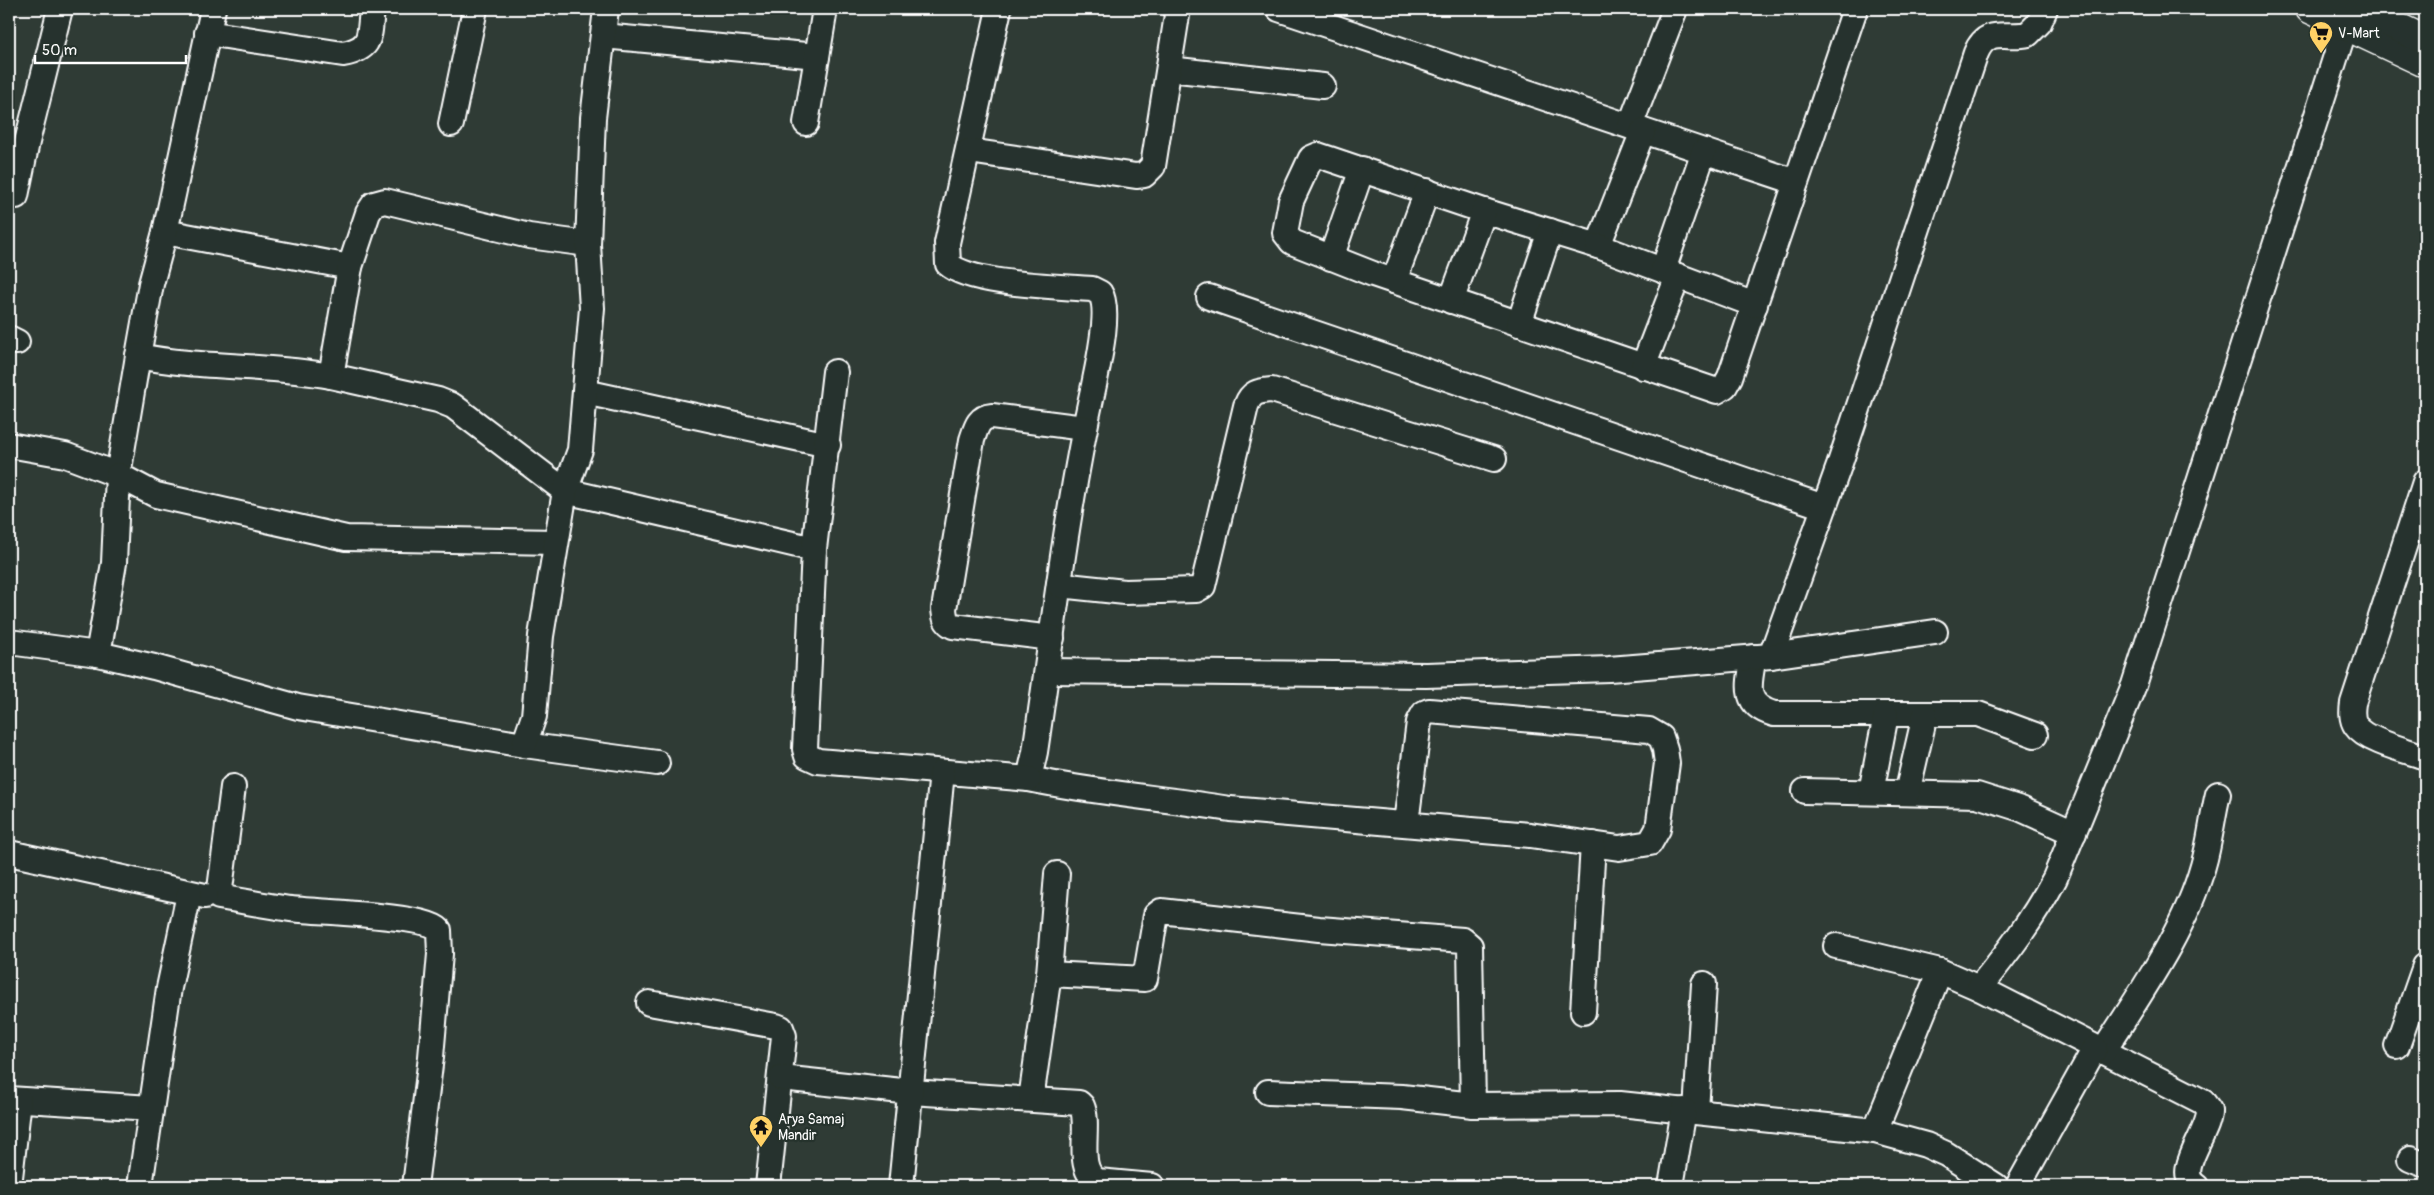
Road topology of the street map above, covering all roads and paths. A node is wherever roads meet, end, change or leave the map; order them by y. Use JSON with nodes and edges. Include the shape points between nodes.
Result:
{"nodes":[{"id":1,"x":60,"y":9,"type":"edge"},
{"id":2,"x":213,"y":9,"type":"edge"},
{"id":3,"x":372,"y":9,"type":"edge"},
{"id":4,"x":475,"y":9,"type":"edge"},
{"id":5,"x":606,"y":9,"type":"edge"},
{"id":6,"x":825,"y":9,"type":"edge"},
{"id":7,"x":999,"y":9,"type":"edge"},
{"id":8,"x":1178,"y":9,"type":"edge"},
{"id":9,"x":1278,"y":9,"type":"edge"},
{"id":10,"x":1675,"y":9,"type":"edge"},
{"id":11,"x":1855,"y":9,"type":"edge"},
{"id":12,"x":2045,"y":9,"type":"edge"},
{"id":13,"x":2310,"y":9,"type":"edge"},
{"id":14,"x":2352,"y":15,"type":"edge"},
{"id":15,"x":207,"y":33,"type":"junction"},
{"id":16,"x":603,"y":36,"type":"junction"},
{"id":17,"x":2425,"y":40,"type":"edge"},
{"id":18,"x":817,"y":56,"type":"junction"},
{"id":19,"x":2425,"y":63,"type":"edge"},
{"id":20,"x":1169,"y":69,"type":"junction"},
{"id":21,"x":1323,"y":86,"type":"dead end"},
{"id":22,"x":451,"y":124,"type":"dead end"},
{"id":23,"x":806,"y":124,"type":"dead end"},
{"id":24,"x":1636,"y":128,"type":"junction"},
{"id":25,"x":18,"y":139,"type":"edge"},
{"id":26,"x":969,"y":151,"type":"junction"},
{"id":27,"x":1704,"y":151,"type":"junction"},
{"id":28,"x":1362,"y":169,"type":"junction"},
{"id":29,"x":1796,"y":182,"type":"junction"},
{"id":30,"x":1427,"y":192,"type":"junction"},
{"id":31,"x":16,"y":196,"type":"dead end"},
{"id":32,"x":1484,"y":211,"type":"junction"},
{"id":33,"x":1550,"y":231,"type":"junction"},
{"id":34,"x":165,"y":232,"type":"junction"},
{"id":35,"x":588,"y":244,"type":"junction"},
{"id":36,"x":1598,"y":246,"type":"junction"},
{"id":37,"x":1331,"y":258,"type":"junction"},
{"id":38,"x":350,"y":267,"type":"junction"},
{"id":39,"x":1670,"y":273,"type":"junction"},
{"id":40,"x":1394,"y":282,"type":"junction"},
{"id":41,"x":1209,"y":297,"type":"dead end"},
{"id":42,"x":1451,"y":301,"type":"junction"},
{"id":43,"x":1754,"y":305,"type":"junction"},
{"id":44,"x":1519,"y":324,"type":"junction"},
{"id":45,"x":138,"y":356,"type":"junction"},
{"id":46,"x":1642,"y":367,"type":"junction"},
{"id":47,"x":835,"y":372,"type":"dead end"},
{"id":48,"x":331,"y":376,"type":"junction"},
{"id":49,"x":585,"y":392,"type":"junction"},
{"id":50,"x":1084,"y":428,"type":"junction"},
{"id":51,"x":9,"y":445,"type":"edge"},
{"id":52,"x":828,"y":445,"type":"junction"},
{"id":53,"x":1494,"y":459,"type":"dead end"},
{"id":54,"x":118,"y":475,"type":"junction"},
{"id":55,"x":2425,"y":482,"type":"edge"},
{"id":56,"x":565,"y":491,"type":"junction"},
{"id":57,"x":1824,"y":507,"type":"junction"},
{"id":58,"x":556,"y":542,"type":"junction"},
{"id":59,"x":814,"y":549,"type":"junction"},
{"id":60,"x":1059,"y":585,"type":"junction"},
{"id":61,"x":1935,"y":632,"type":"dead end"},
{"id":62,"x":1052,"y":638,"type":"junction"},
{"id":63,"x":9,"y":642,"type":"edge"},
{"id":64,"x":98,"y":654,"type":"junction"},
{"id":65,"x":1762,"y":657,"type":"junction"},
{"id":66,"x":1047,"y":671,"type":"junction"},
{"id":67,"x":1925,"y":715,"type":"junction"},
{"id":68,"x":1886,"y":716,"type":"junction"},
{"id":69,"x":2035,"y":735,"type":"dead end"},
{"id":70,"x":524,"y":745,"type":"junction"},
{"id":71,"x":2425,"y":757,"type":"edge"},
{"id":72,"x":657,"y":763,"type":"dead end"},
{"id":73,"x":942,"y":772,"type":"junction"},
{"id":74,"x":1029,"y":779,"type":"junction"},
{"id":75,"x":233,"y":787,"type":"dead end"},
{"id":76,"x":1805,"y":791,"type":"dead end"},
{"id":77,"x":1871,"y":792,"type":"junction"},
{"id":78,"x":1907,"y":793,"type":"junction"},
{"id":79,"x":2218,"y":794,"type":"dead end"},
{"id":80,"x":1406,"y":823,"type":"junction"},
{"id":81,"x":2074,"y":833,"type":"junction"},
{"id":82,"x":1593,"y":844,"type":"junction"},
{"id":83,"x":9,"y":853,"type":"edge"},
{"id":84,"x":1056,"y":874,"type":"dead end"},
{"id":85,"x":189,"y":894,"type":"junction"},
{"id":86,"x":219,"y":897,"type":"junction"},
{"id":87,"x":1836,"y":946,"type":"dead end"},
{"id":88,"x":2425,"y":966,"type":"edge"},
{"id":89,"x":1940,"y":971,"type":"junction"},
{"id":90,"x":1049,"y":974,"type":"junction"},
{"id":91,"x":1704,"y":984,"type":"dead end"},
{"id":92,"x":1979,"y":988,"type":"junction"},
{"id":93,"x":2421,"y":995,"type":"edge"},
{"id":94,"x":649,"y":1003,"type":"dead end"},
{"id":95,"x":1583,"y":1012,"type":"dead end"},
{"id":96,"x":2397,"y":1046,"type":"dead end"},
{"id":97,"x":2099,"y":1050,"type":"junction"},
{"id":98,"x":781,"y":1078,"type":"junction"},
{"id":99,"x":911,"y":1092,"type":"junction"},
{"id":100,"x":1268,"y":1092,"type":"dead end"},
{"id":101,"x":1031,"y":1099,"type":"junction"},
{"id":102,"x":14,"y":1100,"type":"edge"},
{"id":103,"x":1473,"y":1105,"type":"junction"},
{"id":104,"x":150,"y":1108,"type":"junction"},
{"id":105,"x":1690,"y":1110,"type":"junction"},
{"id":106,"x":1875,"y":1131,"type":"junction"},
{"id":107,"x":9,"y":1186,"type":"edge"},
{"id":108,"x":140,"y":1186,"type":"edge"},
{"id":109,"x":415,"y":1186,"type":"edge"},
{"id":110,"x":768,"y":1186,"type":"edge"},
{"id":111,"x":901,"y":1186,"type":"edge"},
{"id":112,"x":1152,"y":1186,"type":"edge"},
{"id":113,"x":1671,"y":1186,"type":"edge"},
{"id":114,"x":1996,"y":1186,"type":"edge"},
{"id":115,"x":2018,"y":1186,"type":"edge"},
{"id":116,"x":2196,"y":1186,"type":"edge"}],
"edges":[{"from":1,"to":25,"type":"street"},
{"from":2,"to":15,"type":"street"},
{"from":3,"to":15,"type":"street","via":[[366,45],[343,54]]},
{"from":4,"to":22,"type":"street"},
{"from":5,"to":16,"type":"street"},
{"from":6,"to":18,"type":"street"},
{"from":7,"to":26,"type":"street"},
{"from":8,"to":20,"type":"street"},
{"from":9,"to":24,"type":"street"},
{"from":10,"to":24,"type":"street"},
{"from":11,"to":29,"type":"street"},
{"from":12,"to":57,"type":"street","via":[[2039,23],[2028,34],[1987,37],[1978,48]]},
{"from":13,"to":14,"type":"highway"},
{"from":14,"to":17,"type":"highway"},
{"from":14,"to":19,"type":"highway"},
{"from":14,"to":81,"type":"street","via":[[2134,685]]},
{"from":15,"to":34,"type":"street"},
{"from":16,"to":18,"type":"street"},
{"from":16,"to":35,"type":"street","via":[[593,118]]},
{"from":18,"to":23,"type":"street"},
{"from":20,"to":21,"type":"street"},
{"from":20,"to":26,"type":"street","via":[[1153,166],[1144,175]]},
{"from":24,"to":27,"type":"street"},
{"from":24,"to":36,"type":"street"},
{"from":25,"to":31,"type":"street"},
{"from":26,"to":50,"type":"street","via":[[947,243],[948,264],[955,270],[996,280],[1092,290],[1103,298],[1105,308],[1096,377]]},
{"from":27,"to":29,"type":"street"},
{"from":27,"to":39,"type":"street"},
{"from":28,"to":30,"type":"street"},
{"from":28,"to":37,"type":"street"},
{"from":28,"to":37,"type":"street","via":[[1314,156],[1290,201],[1284,228],[1286,237]]},
{"from":29,"to":43,"type":"street"},
{"from":30,"to":32,"type":"street"},
{"from":30,"to":40,"type":"street"},
{"from":32,"to":33,"type":"street"},
{"from":32,"to":42,"type":"street"},
{"from":33,"to":36,"type":"street"},
{"from":33,"to":44,"type":"street"},
{"from":34,"to":38,"type":"street"},
{"from":34,"to":45,"type":"street","via":[[151,284]]},
{"from":35,"to":38,"type":"street","via":[[529,236],[385,201],[374,204],[370,209]]},
{"from":35,"to":49,"type":"street","via":[[592,308]]},
{"from":36,"to":39,"type":"street"},
{"from":37,"to":40,"type":"street"},
{"from":38,"to":48,"type":"street"},
{"from":39,"to":43,"type":"street"},
{"from":39,"to":46,"type":"street"},
{"from":40,"to":42,"type":"street"},
{"from":41,"to":57,"type":"street"},
{"from":42,"to":44,"type":"street"},
{"from":43,"to":46,"type":"street","via":[[1725,386],[1717,391]]},
{"from":44,"to":46,"type":"street"},
{"from":45,"to":48,"type":"street","via":[[175,364],[300,370]]},
{"from":45,"to":54,"type":"street"},
{"from":47,"to":52,"type":"street"},
{"from":48,"to":56,"type":"street","via":[[453,406]]},
{"from":49,"to":52,"type":"street"},
{"from":49,"to":56,"type":"street","via":[[580,450]]},
{"from":50,"to":60,"type":"street"},
{"from":50,"to":62,"type":"street","via":[[992,416],[977,423],[944,609],[948,623],[953,626]]},
{"from":51,"to":54,"type":"street","via":[[65,455]]},
{"from":52,"to":59,"type":"street"},
{"from":53,"to":60,"type":"street","via":[[1272,390],[1258,391],[1246,406],[1203,586],[1196,590],[1125,592]]},
{"from":54,"to":58,"type":"street","via":[[156,495],[346,538]]},
{"from":54,"to":64,"type":"street","via":[[114,563]]},
{"from":55,"to":71,"type":"street","via":[[2353,703],[2352,715],[2356,727],[2370,737]]},
{"from":56,"to":58,"type":"street"},
{"from":56,"to":59,"type":"street"},
{"from":57,"to":65,"type":"street"},
{"from":58,"to":70,"type":"street","via":[[534,716]]},
{"from":59,"to":73,"type":"street","via":[[807,756],[818,760]]},
{"from":60,"to":62,"type":"street"},
{"from":61,"to":65,"type":"street"},
{"from":62,"to":66,"type":"street"},
{"from":63,"to":64,"type":"street"},
{"from":64,"to":70,"type":"street","via":[[298,707]]},
{"from":65,"to":66,"type":"street","via":[[1609,668],[1426,675]]},
{"from":65,"to":68,"type":"street","via":[[1749,685],[1754,705],[1761,710],[1774,714]]},
{"from":66,"to":74,"type":"street"},
{"from":67,"to":68,"type":"street"},
{"from":67,"to":69,"type":"street","via":[[1978,714]]},
{"from":67,"to":78,"type":"street"},
{"from":68,"to":77,"type":"street"},
{"from":70,"to":72,"type":"street"},
{"from":73,"to":74,"type":"street"},
{"from":73,"to":99,"type":"street"},
{"from":74,"to":80,"type":"street","via":[[1076,789],[1230,809]]},
{"from":75,"to":86,"type":"street"},
{"from":76,"to":77,"type":"street"},
{"from":77,"to":78,"type":"street"},
{"from":78,"to":81,"type":"street","via":[[1964,793],[1992,798]]},
{"from":79,"to":97,"type":"street","via":[[2203,866],[2194,892],[2157,965]]},
{"from":80,"to":82,"type":"street"},
{"from":80,"to":82,"type":"street","via":[[1419,722],[1429,711],[1649,730],[1661,738],[1667,763],[1658,829],[1650,843],[1638,846],[1619,848]]},
{"from":81,"to":92,"type":"street","via":[[2040,907],[2021,937]]},
{"from":82,"to":95,"type":"street"},
{"from":83,"to":85,"type":"street"},
{"from":84,"to":90,"type":"street"},
{"from":85,"to":86,"type":"street"},
{"from":85,"to":104,"type":"street","via":[[169,988]]},
{"from":86,"to":109,"type":"street","via":[[293,909],[402,920],[432,925],[440,930],[431,1057]]},
{"from":87,"to":89,"type":"street"},
{"from":88,"to":93,"type":"street"},
{"from":89,"to":92,"type":"street"},
{"from":89,"to":106,"type":"street"},
{"from":90,"to":101,"type":"street"},
{"from":90,"to":103,"type":"street","via":[[1145,979],[1156,915],[1161,911],[1319,929],[1463,940],[1470,946]]},
{"from":91,"to":105,"type":"street"},
{"from":92,"to":97,"type":"street"},
{"from":93,"to":96,"type":"street"},
{"from":94,"to":98,"type":"street","via":[[779,1027],[784,1036]]},
{"from":97,"to":115,"type":"street"},
{"from":97,"to":116,"type":"street","via":[[2203,1102],[2209,1110],[2208,1124],[2188,1165],[2190,1183]]},
{"from":98,"to":99,"type":"street"},
{"from":98,"to":110,"type":"street"},
{"from":99,"to":101,"type":"street"},
{"from":99,"to":111,"type":"street"},
{"from":100,"to":103,"type":"street","via":[[1402,1097]]},
{"from":101,"to":112,"type":"street","via":[[1082,1106],[1086,1116],[1085,1165],[1093,1179]]},
{"from":102,"to":104,"type":"street"},
{"from":102,"to":107,"type":"street"},
{"from":103,"to":105,"type":"street","via":[[1620,1104]]},
{"from":104,"to":108,"type":"street"},
{"from":105,"to":106,"type":"street"},
{"from":105,"to":113,"type":"street"},
{"from":106,"to":114,"type":"street","via":[[1946,1154]]}]}
